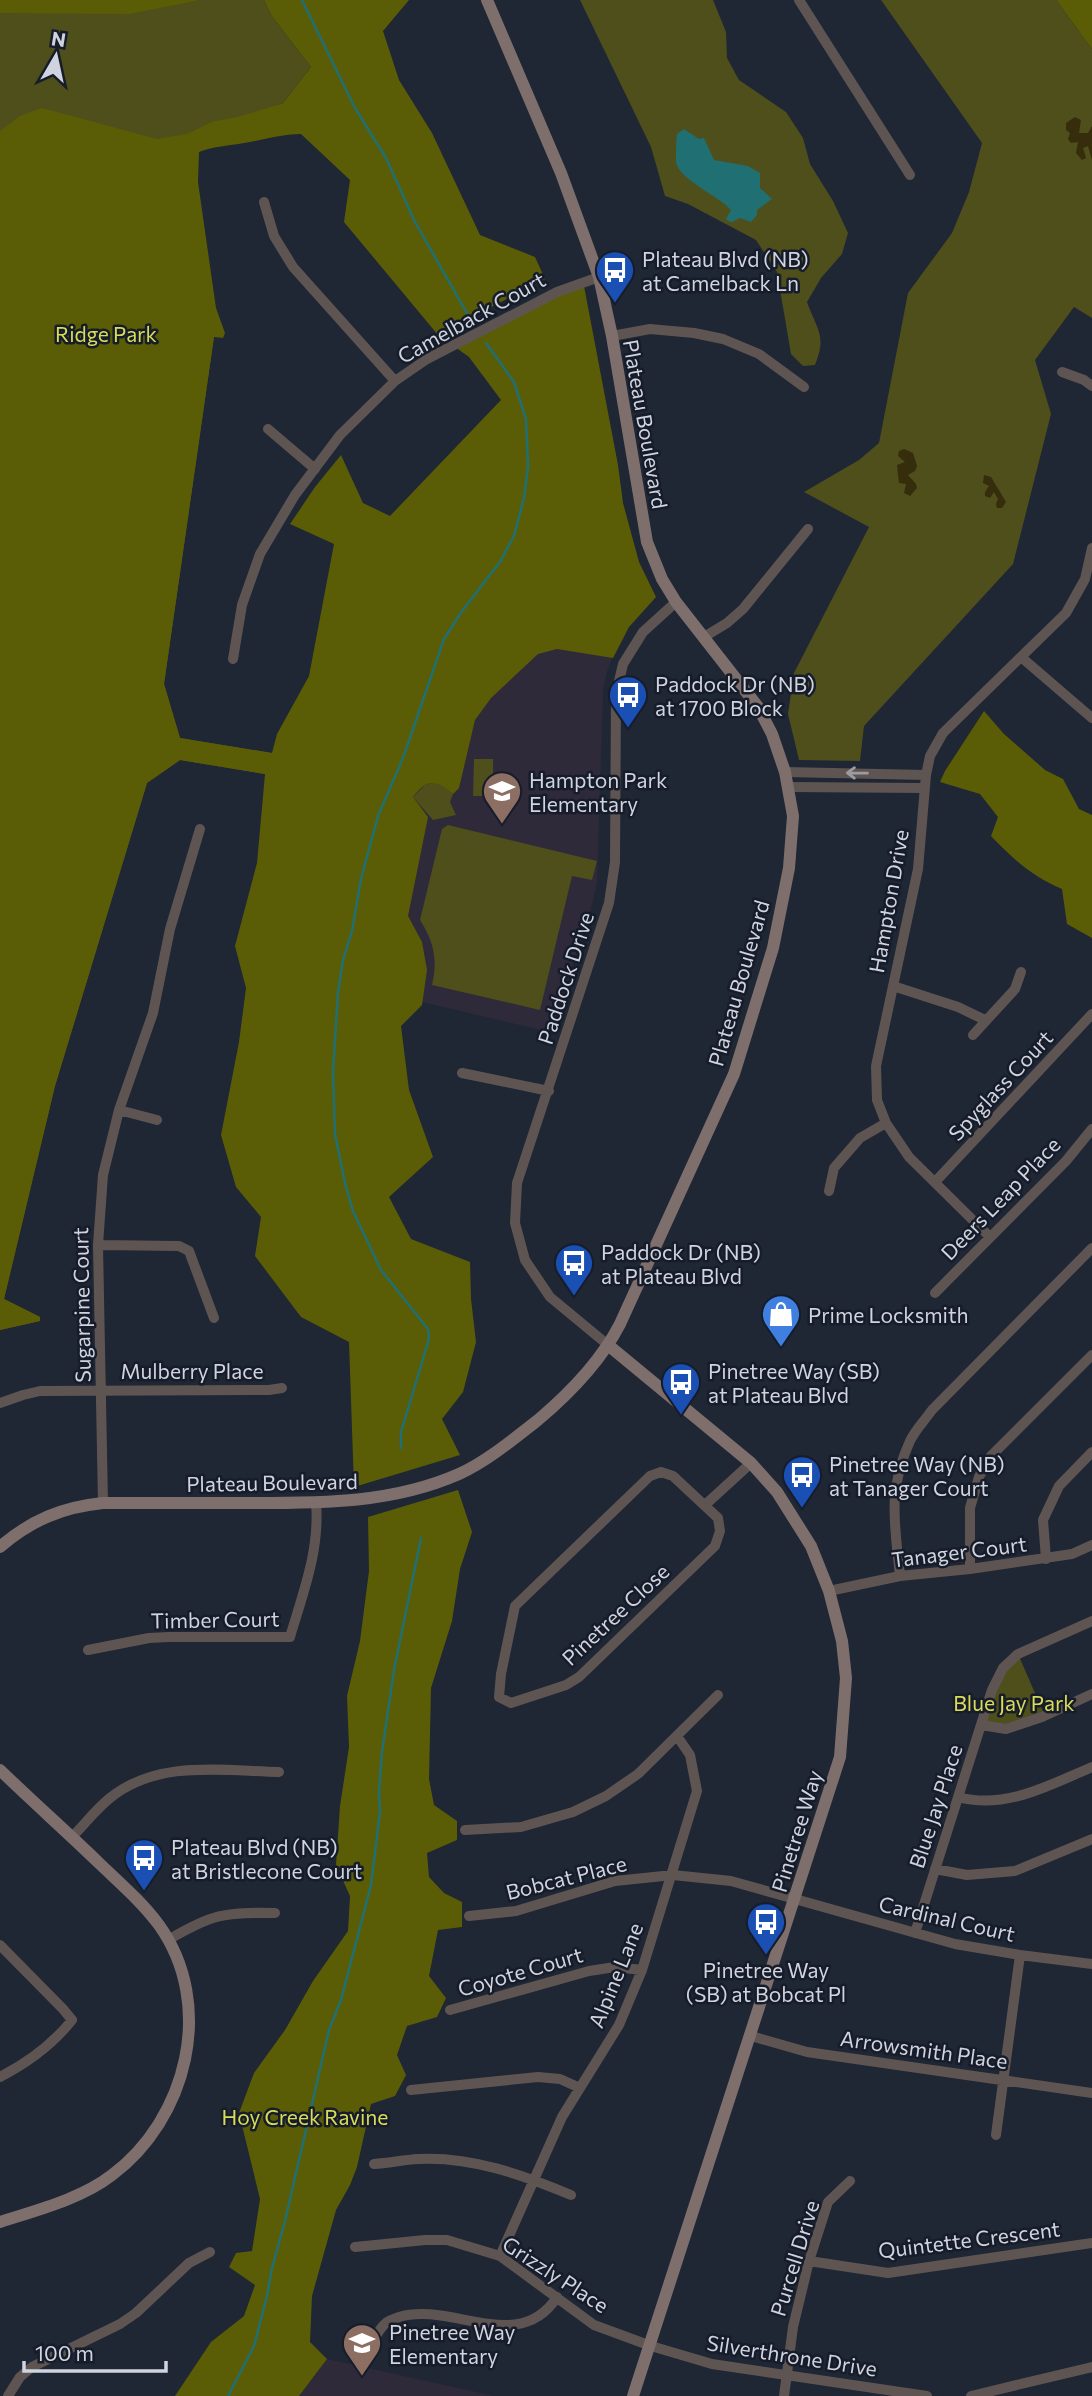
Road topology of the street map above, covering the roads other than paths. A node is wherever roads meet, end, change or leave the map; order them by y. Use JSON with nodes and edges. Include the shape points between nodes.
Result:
{"nodes":[{"id":1,"x":487,"y":0,"type":"edge"},
{"id":2,"x":799,"y":0,"type":"edge"},
{"id":3,"x":910,"y":175,"type":"dead end"},
{"id":4,"x":264,"y":202,"type":"dead end"},
{"id":5,"x":599,"y":277,"type":"junction"},
{"id":6,"x":612,"y":336,"type":"junction"},
{"id":7,"x":1062,"y":372,"type":"dead end"},
{"id":8,"x":395,"y":381,"type":"junction"},
{"id":9,"x":1092,"y":386,"type":"edge"},
{"id":10,"x":804,"y":387,"type":"dead end"},
{"id":11,"x":268,"y":429,"type":"dead end"},
{"id":12,"x":315,"y":469,"type":"junction"},
{"id":13,"x":808,"y":528,"type":"dead end"},
{"id":14,"x":1092,"y":548,"type":"edge"},
{"id":15,"x":1090,"y":570,"type":"edge"},
{"id":16,"x":677,"y":602,"type":"junction"},
{"id":17,"x":704,"y":637,"type":"junction"},
{"id":18,"x":1021,"y":657,"type":"junction"},
{"id":19,"x":233,"y":659,"type":"dead end"},
{"id":20,"x":1092,"y":719,"type":"edge"},
{"id":21,"x":785,"y":772,"type":"junction"},
{"id":22,"x":926,"y":775,"type":"junction"},
{"id":23,"x":788,"y":787,"type":"junction"},
{"id":24,"x":924,"y":788,"type":"junction"},
{"id":25,"x":200,"y":830,"type":"dead end"},
{"id":26,"x":1021,"y":972,"type":"dead end"},
{"id":27,"x":893,"y":986,"type":"junction"},
{"id":28,"x":1092,"y":1014,"type":"edge"},
{"id":29,"x":985,"y":1020,"type":"junction"},
{"id":30,"x":973,"y":1035,"type":"dead end"},
{"id":31,"x":462,"y":1073,"type":"dead end"},
{"id":32,"x":548,"y":1091,"type":"junction"},
{"id":33,"x":118,"y":1110,"type":"junction"},
{"id":34,"x":157,"y":1120,"type":"dead end"},
{"id":35,"x":886,"y":1123,"type":"junction"},
{"id":36,"x":1092,"y":1129,"type":"edge"},
{"id":37,"x":935,"y":1182,"type":"junction"},
{"id":38,"x":829,"y":1191,"type":"dead end"},
{"id":39,"x":990,"y":1237,"type":"junction"},
{"id":40,"x":98,"y":1245,"type":"junction"},
{"id":41,"x":1092,"y":1248,"type":"edge"},
{"id":42,"x":935,"y":1293,"type":"dead end"},
{"id":43,"x":214,"y":1318,"type":"dead end"},
{"id":44,"x":608,"y":1345,"type":"junction"},
{"id":45,"x":1092,"y":1356,"type":"edge"},
{"id":46,"x":282,"y":1388,"type":"dead end"},
{"id":47,"x":101,"y":1390,"type":"junction"},
{"id":48,"x":0,"y":1403,"type":"edge"},
{"id":49,"x":1092,"y":1452,"type":"edge"},
{"id":50,"x":751,"y":1462,"type":"junction"},
{"id":51,"x":103,"y":1503,"type":"junction"},
{"id":52,"x":316,"y":1503,"type":"junction"},
{"id":53,"x":705,"y":1505,"type":"junction"},
{"id":54,"x":1092,"y":1545,"type":"edge"},
{"id":55,"x":0,"y":1547,"type":"edge"},
{"id":56,"x":1046,"y":1559,"type":"junction"},
{"id":57,"x":970,"y":1569,"type":"junction"},
{"id":58,"x":900,"y":1576,"type":"junction"},
{"id":59,"x":829,"y":1591,"type":"junction"},
{"id":60,"x":1092,"y":1621,"type":"edge"},
{"id":61,"x":89,"y":1650,"type":"dead end"},
{"id":62,"x":1092,"y":1694,"type":"edge"},
{"id":63,"x":718,"y":1695,"type":"dead end"},
{"id":64,"x":981,"y":1725,"type":"junction"},
{"id":65,"x":677,"y":1736,"type":"junction"},
{"id":66,"x":1092,"y":1767,"type":"edge"},
{"id":67,"x":0,"y":1770,"type":"edge"},
{"id":68,"x":279,"y":1772,"type":"dead end"},
{"id":69,"x":958,"y":1797,"type":"junction"},
{"id":70,"x":466,"y":1830,"type":"dead end"},
{"id":71,"x":72,"y":1837,"type":"junction"},
{"id":72,"x":1092,"y":1839,"type":"edge"},
{"id":73,"x":935,"y":1868,"type":"junction"},
{"id":74,"x":673,"y":1875,"type":"junction"},
{"id":75,"x":796,"y":1898,"type":"junction"},
{"id":76,"x":275,"y":1913,"type":"dead end"},
{"id":77,"x":469,"y":1916,"type":"dead end"},
{"id":78,"x":915,"y":1933,"type":"junction"},
{"id":79,"x":168,"y":1940,"type":"junction"},
{"id":80,"x":0,"y":1945,"type":"edge"},
{"id":81,"x":1020,"y":1955,"type":"junction"},
{"id":82,"x":1092,"y":1964,"type":"edge"},
{"id":83,"x":642,"y":1970,"type":"junction"},
{"id":84,"x":450,"y":2010,"type":"dead end"},
{"id":85,"x":751,"y":2036,"type":"junction"},
{"id":86,"x":0,"y":2077,"type":"edge"},
{"id":87,"x":1002,"y":2079,"type":"junction"},
{"id":88,"x":580,"y":2088,"type":"junction"},
{"id":89,"x":411,"y":2090,"type":"dead end"},
{"id":90,"x":1092,"y":2093,"type":"edge"},
{"id":91,"x":996,"y":2135,"type":"dead end"},
{"id":92,"x":374,"y":2165,"type":"dead end"},
{"id":93,"x":534,"y":2180,"type":"junction"},
{"id":94,"x":850,"y":2181,"type":"dead end"},
{"id":95,"x":571,"y":2195,"type":"dead end"},
{"id":96,"x":0,"y":2222,"type":"edge"},
{"id":97,"x":1092,"y":2243,"type":"edge"},
{"id":98,"x":355,"y":2247,"type":"dead end"},
{"id":99,"x":210,"y":2252,"type":"dead end"},
{"id":100,"x":500,"y":2256,"type":"junction"},
{"id":101,"x":808,"y":2261,"type":"junction"},
{"id":102,"x":557,"y":2297,"type":"junction"},
{"id":103,"x":375,"y":2337,"type":"dead end"},
{"id":104,"x":651,"y":2346,"type":"junction"},
{"id":105,"x":1092,"y":2367,"type":"edge"},
{"id":106,"x":787,"y":2377,"type":"junction"},
{"id":107,"x":8,"y":2396,"type":"edge"},
{"id":108,"x":633,"y":2396,"type":"edge"},
{"id":109,"x":784,"y":2396,"type":"edge"},
{"id":110,"x":928,"y":2396,"type":"edge"},
{"id":111,"x":971,"y":2396,"type":"edge"}],
"edges":[{"from":1,"to":5,"type":"street","name":"Plateau Boulevard","via":[[561,173]]},
{"from":2,"to":3,"type":"street"},
{"from":4,"to":8,"type":"street","via":[[274,236],[293,267]]},
{"from":5,"to":6,"type":"street","name":"Plateau Boulevard"},
{"from":5,"to":8,"type":"street","name":"Camelback Court","via":[[557,292],[447,347]]},
{"from":6,"to":10,"type":"street","via":[[650,329],[723,339],[759,355]]},
{"from":6,"to":16,"type":"street","name":"Plateau Boulevard","via":[[647,542]]},
{"from":7,"to":9,"type":"street"},
{"from":8,"to":12,"type":"street","name":"Camelback Court","via":[[340,435]]},
{"from":11,"to":12,"type":"street"},
{"from":12,"to":19,"type":"street","name":"Camelback Court","via":[[260,554],[242,605]]},
{"from":13,"to":17,"type":"street","via":[[743,609]]},
{"from":14,"to":15,"type":"street","name":"Hampton Drive"},
{"from":15,"to":18,"type":"street","name":"Hampton Drive","via":[[1066,613]]},
{"from":16,"to":17,"type":"street","name":"Plateau Boulevard"},
{"from":16,"to":32,"type":"street","name":"Paddock Drive","via":[[643,632],[623,664],[616,694],[615,858],[609,903]]},
{"from":17,"to":21,"type":"street","name":"Plateau Boulevard","via":[[758,707]]},
{"from":18,"to":20,"type":"street"},
{"from":18,"to":22,"type":"street","name":"Hampton Drive","via":[[943,733]]},
{"from":22,"to":21,"type":"street","one_way":true},
{"from":21,"to":23,"type":"street","name":"Plateau Boulevard"},
{"from":22,"to":24,"type":"street","name":"Hampton Drive"},
{"from":23,"to":24,"type":"street"},
{"from":23,"to":44,"type":"street","name":"Plateau Boulevard","via":[[793,816],[789,867],[773,948],[734,1074]]},
{"from":24,"to":27,"type":"street","name":"Hampton Drive","via":[[918,869]]},
{"from":25,"to":33,"type":"street","name":"Sugarpine Court","via":[[170,929],[153,1013]]},
{"from":26,"to":29,"type":"street","via":[[1015,989]]},
{"from":27,"to":29,"type":"street"},
{"from":27,"to":35,"type":"street","name":"Hampton Drive","via":[[876,1066],[877,1100]]},
{"from":28,"to":37,"type":"street","name":"Spyglass Court"},
{"from":29,"to":30,"type":"street"},
{"from":31,"to":32,"type":"street"},
{"from":32,"to":44,"type":"street","name":"Paddock Drive","via":[[517,1183],[515,1223],[526,1260],[550,1297]]},
{"from":33,"to":34,"type":"street"},
{"from":33,"to":40,"type":"street","name":"Sugarpine Court","via":[[103,1175]]},
{"from":35,"to":37,"type":"street","name":"Hampton Drive","via":[[909,1157]]},
{"from":35,"to":38,"type":"street","via":[[859,1138],[834,1168]]},
{"from":36,"to":39,"type":"street","name":"Deers Leap Place"},
{"from":37,"to":39,"type":"street","name":"Hampton Drive"},
{"from":39,"to":42,"type":"street","name":"Deers Leap Place"},
{"from":40,"to":43,"type":"street","via":[[179,1246],[189,1251]]},
{"from":40,"to":47,"type":"street","name":"Sugarpine Court"},
{"from":41,"to":58,"type":"street","via":[[932,1410],[911,1439],[895,1484]]},
{"from":44,"to":50,"type":"street","name":"Pinetree Way"},
{"from":44,"to":52,"type":"street","name":"Plateau Boulevard","via":[[574,1387],[545,1413],[463,1472],[400,1494]]},
{"from":45,"to":57,"type":"street","via":[[990,1457],[970,1507]]},
{"from":46,"to":47,"type":"street","name":"Mulberry Place"},
{"from":47,"to":48,"type":"street","name":"Mulberry Place","via":[[40,1391]]},
{"from":47,"to":51,"type":"street","name":"Sugarpine Court"},
{"from":49,"to":56,"type":"street","via":[[1059,1486],[1043,1520]]},
{"from":50,"to":53,"type":"street"},
{"from":50,"to":59,"type":"street","name":"Pinetree Way","via":[[777,1492],[811,1546]]},
{"from":51,"to":52,"type":"street","name":"Plateau Boulevard"},
{"from":51,"to":55,"type":"street","name":"Plateau Boulevard","via":[[49,1514]]},
{"from":52,"to":61,"type":"street","name":"Timber Court","via":[[314,1552],[290,1637],[149,1638]]},
{"from":53,"to":53,"type":"street","name":"Pinetree Close","via":[[673,1476],[661,1472],[650,1476],[515,1606],[499,1697],[511,1703],[579,1677],[715,1546],[718,1518]]},
{"from":54,"to":56,"type":"street","name":"Tanager Court"},
{"from":56,"to":57,"type":"street","name":"Tanager Court"},
{"from":57,"to":58,"type":"street","name":"Tanager Court"},
{"from":58,"to":59,"type":"street","name":"Tanager Court"},
{"from":59,"to":75,"type":"street","name":"Pinetree Way","via":[[846,1678],[840,1757]]},
{"from":60,"to":64,"type":"street","name":"Blue Jay Place","via":[[1018,1654],[1003,1668]]},
{"from":62,"to":64,"type":"street","via":[[1006,1729]]},
{"from":63,"to":65,"type":"street"},
{"from":64,"to":69,"type":"street","name":"Blue Jay Place"},
{"from":65,"to":70,"type":"street","via":[[638,1774],[573,1812],[522,1826]]},
{"from":65,"to":74,"type":"street","name":"Alpine Lane","via":[[690,1755],[697,1791]]},
{"from":66,"to":69,"type":"street","via":[[1006,1800]]},
{"from":67,"to":71,"type":"street"},
{"from":68,"to":71,"type":"street","via":[[176,1770],[150,1777],[110,1798]]},
{"from":69,"to":73,"type":"street","name":"Blue Jay Place"},
{"from":71,"to":79,"type":"street","via":[[132,1894]]},
{"from":72,"to":73,"type":"street","via":[[1015,1871],[967,1875]]},
{"from":73,"to":78,"type":"street","name":"Blue Jay Place"},
{"from":74,"to":75,"type":"street","name":"Bobcat Place","via":[[731,1881]]},
{"from":74,"to":77,"type":"street","name":"Bobcat Place","via":[[615,1881],[516,1911]]},
{"from":74,"to":83,"type":"street","name":"Alpine Lane"},
{"from":75,"to":78,"type":"street","name":"Cardinal Court"},
{"from":75,"to":85,"type":"street","name":"Pinetree Way"},
{"from":76,"to":79,"type":"street","via":[[221,1915]]},
{"from":78,"to":81,"type":"street","name":"Cardinal Court"},
{"from":79,"to":96,"type":"street","via":[[183,1976],[189,2032],[182,2076],[163,2120],[111,2177],[60,2202]]},
{"from":80,"to":86,"type":"street","via":[[72,2020],[42,2049]]},
{"from":81,"to":82,"type":"street","name":"Cardinal Court"},
{"from":81,"to":87,"type":"street"},
{"from":83,"to":84,"type":"street","name":"Coyote Court","via":[[589,1970]]},
{"from":83,"to":88,"type":"street","name":"Alpine Lane","via":[[620,2025]]},
{"from":85,"to":87,"type":"street","name":"Arrowsmith Place","via":[[807,2052]]},
{"from":85,"to":104,"type":"street","name":"Pinetree Way"},
{"from":87,"to":90,"type":"street","name":"Arrowsmith Place"},
{"from":87,"to":91,"type":"street"},
{"from":88,"to":89,"type":"street","via":[[538,2077]]},
{"from":88,"to":93,"type":"street","name":"Alpine Lane"},
{"from":92,"to":93,"type":"street","via":[[419,2159],[478,2163]]},
{"from":93,"to":95,"type":"street"},
{"from":93,"to":100,"type":"street","name":"Alpine Lane"},
{"from":94,"to":101,"type":"street","name":"Purcell Drive","via":[[828,2202]]},
{"from":97,"to":101,"type":"street","name":"Quintette Crescent","via":[[888,2273]]},
{"from":98,"to":100,"type":"street","name":"Grizzly Place","via":[[447,2240]]},
{"from":99,"to":107,"type":"street","via":[[189,2263],[136,2313],[32,2367]]},
{"from":100,"to":102,"type":"street","name":"Grizzly Place"},
{"from":101,"to":106,"type":"street","name":"Purcell Drive"},
{"from":102,"to":103,"type":"street","via":[[539,2316],[509,2326],[429,2313],[386,2322]]},
{"from":102,"to":104,"type":"street","name":"Grizzly Place","via":[[594,2325]]},
{"from":104,"to":106,"type":"street","name":"Silverthrone Drive","via":[[712,2364]]},
{"from":104,"to":108,"type":"street","name":"Pinetree Way"},
{"from":105,"to":111,"type":"street"},
{"from":106,"to":109,"type":"street","name":"Purcell Drive"},
{"from":106,"to":110,"type":"street","name":"Silverthrone Drive"}]}
